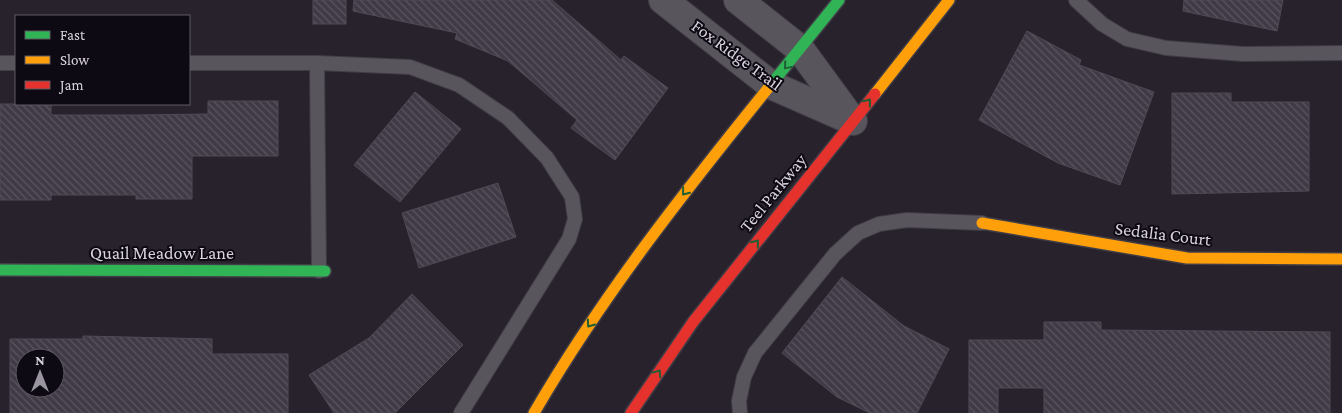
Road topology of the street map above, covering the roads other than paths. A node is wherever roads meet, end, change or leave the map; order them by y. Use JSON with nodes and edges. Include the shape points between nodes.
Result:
{"nodes":[{"id":1,"x":663,"y":0,"type":"edge"},
{"id":2,"x":738,"y":0,"type":"edge"},
{"id":3,"x":839,"y":0,"type":"edge"},
{"id":4,"x":949,"y":0,"type":"edge"},
{"id":5,"x":1076,"y":0,"type":"edge"},
{"id":6,"x":800,"y":49,"type":"junction"},
{"id":7,"x":1342,"y":53,"type":"edge"},
{"id":8,"x":0,"y":63,"type":"edge"},
{"id":9,"x":15,"y":63,"type":"edge"},
{"id":10,"x":190,"y":63,"type":"edge"},
{"id":11,"x":317,"y":63,"type":"junction"},
{"id":12,"x":771,"y":85,"type":"junction"},
{"id":13,"x":853,"y":121,"type":"junction"},
{"id":14,"x":982,"y":223,"type":"joint"},
{"id":15,"x":1342,"y":260,"type":"edge"},
{"id":16,"x":0,"y":270,"type":"edge"},
{"id":17,"x":322,"y":271,"type":"joint"},
{"id":18,"x":462,"y":413,"type":"edge"},
{"id":19,"x":534,"y":413,"type":"edge"},
{"id":20,"x":631,"y":413,"type":"edge"},
{"id":21,"x":740,"y":413,"type":"edge"}],
"edges":[{"from":1,"to":12,"type":"street","name":"Fox Ridge Trail"},
{"from":2,"to":6,"type":"street"},
{"from":3,"to":6,"type":"main road"},
{"from":13,"to":4,"type":"main road","name":"Teel Parkway","one_way":true},
{"from":5,"to":7,"type":"lane","via":[[1102,24],[1127,39],[1166,48],[1243,54]]},
{"from":6,"to":12,"type":"main road","one_way":true},
{"from":6,"to":13,"type":"street"},
{"from":8,"to":9,"type":"lane"},
{"from":10,"to":11,"type":"lane"},
{"from":11,"to":17,"type":"lane"},
{"from":11,"to":18,"type":"lane","via":[[410,67],[459,85],[508,118],[547,158],[572,197],[574,219],[569,239]]},
{"from":12,"to":13,"type":"street","name":"Fox Ridge Trail"},
{"from":12,"to":19,"type":"main road","one_way":true,"via":[[666,215],[556,372]]},
{"from":20,"to":13,"type":"main road","name":"Teel Parkway","one_way":true,"via":[[693,322]]},
{"from":14,"to":15,"type":"main road","name":"Sedalia Court","via":[[1187,258]]},
{"from":14,"to":21,"type":"lane","via":[[907,220],[879,224],[858,232],[835,254],[755,353],[744,377]]},
{"from":16,"to":17,"type":"main road","name":"Quail Meadow Lane"}]}
